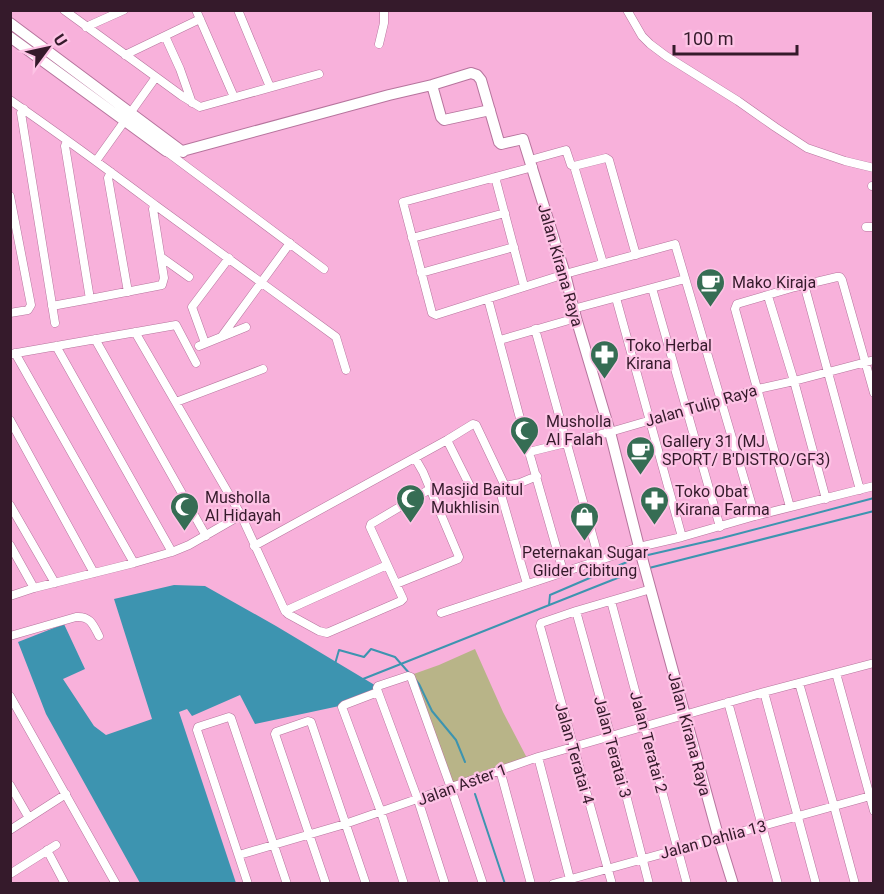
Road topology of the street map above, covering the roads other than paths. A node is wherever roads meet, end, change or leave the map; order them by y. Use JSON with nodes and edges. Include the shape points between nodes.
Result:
{"nodes":[{"id":1,"x":63,"y":10,"type":"edge"},
{"id":2,"x":124,"y":10,"type":"edge"},
{"id":3,"x":196,"y":10,"type":"edge"},
{"id":4,"x":238,"y":10,"type":"edge"},
{"id":5,"x":384,"y":10,"type":"edge"},
{"id":6,"x":627,"y":10,"type":"edge"},
{"id":7,"x":200,"y":19,"type":"junction"},
{"id":8,"x":10,"y":23,"type":"edge"},
{"id":9,"x":86,"y":27,"type":"junction"},
{"id":10,"x":165,"y":36,"type":"junction"},
{"id":11,"x":10,"y":37,"type":"edge"},
{"id":12,"x":379,"y":44,"type":"dead end"},
{"id":13,"x":125,"y":55,"type":"junction"},
{"id":14,"x":319,"y":74,"type":"dead end"},
{"id":15,"x":156,"y":77,"type":"junction"},
{"id":16,"x":432,"y":86,"type":"junction"},
{"id":17,"x":270,"y":87,"type":"junction"},
{"id":18,"x":234,"y":97,"type":"junction"},
{"id":19,"x":10,"y":100,"type":"edge"},
{"id":20,"x":192,"y":103,"type":"junction"},
{"id":21,"x":24,"y":109,"type":"junction"},
{"id":22,"x":490,"y":110,"type":"junction"},
{"id":23,"x":128,"y":117,"type":"junction"},
{"id":24,"x":68,"y":141,"type":"junction"},
{"id":25,"x":166,"y":152,"type":"junction"},
{"id":26,"x":183,"y":152,"type":"junction"},
{"id":27,"x":96,"y":161,"type":"junction"},
{"id":28,"x":532,"y":163,"type":"junction"},
{"id":29,"x":574,"y":166,"type":"junction"},
{"id":30,"x":873,"y":168,"type":"edge"},
{"id":31,"x":111,"y":172,"type":"junction"},
{"id":32,"x":495,"y":177,"type":"junction"},
{"id":33,"x":10,"y":196,"type":"edge"},
{"id":34,"x":155,"y":205,"type":"junction"},
{"id":35,"x":505,"y":213,"type":"junction"},
{"id":36,"x":412,"y":238,"type":"junction"},
{"id":37,"x":290,"y":243,"type":"junction"},
{"id":38,"x":514,"y":247,"type":"junction"},
{"id":39,"x":636,"y":255,"type":"junction"},
{"id":40,"x":161,"y":257,"type":"junction"},
{"id":41,"x":229,"y":258,"type":"junction"},
{"id":42,"x":603,"y":263,"type":"junction"},
{"id":43,"x":173,"y":265,"type":"junction"},
{"id":44,"x":324,"y":269,"type":"dead end"},
{"id":45,"x":421,"y":273,"type":"junction"},
{"id":46,"x":565,"y":274,"type":"junction"},
{"id":47,"x":189,"y":277,"type":"dead end"},
{"id":48,"x":164,"y":278,"type":"junction"},
{"id":49,"x":686,"y":279,"type":"junction"},
{"id":50,"x":262,"y":282,"type":"junction"},
{"id":51,"x":804,"y":284,"type":"junction"},
{"id":52,"x":524,"y":286,"type":"junction"},
{"id":53,"x":652,"y":288,"type":"junction"},
{"id":54,"x":128,"y":292,"type":"junction"},
{"id":55,"x":768,"y":296,"type":"junction"},
{"id":56,"x":616,"y":298,"type":"junction"},
{"id":57,"x":90,"y":299,"type":"junction"},
{"id":58,"x":488,"y":299,"type":"junction"},
{"id":59,"x":52,"y":306,"type":"junction"},
{"id":60,"x":10,"y":313,"type":"edge"},
{"id":61,"x":575,"y":314,"type":"junction"},
{"id":62,"x":55,"y":323,"type":"dead end"},
{"id":63,"x":246,"y":327,"type":"dead end"},
{"id":64,"x":536,"y":329,"type":"junction"},
{"id":65,"x":135,"y":332,"type":"junction"},
{"id":66,"x":222,"y":336,"type":"junction"},
{"id":67,"x":95,"y":339,"type":"junction"},
{"id":68,"x":500,"y":340,"type":"junction"},
{"id":69,"x":56,"y":346,"type":"junction"},
{"id":70,"x":13,"y":353,"type":"edge"},
{"id":71,"x":869,"y":361,"type":"edge"},
{"id":72,"x":196,"y":363,"type":"dead end"},
{"id":73,"x":263,"y":369,"type":"dead end"},
{"id":74,"x":346,"y":370,"type":"dead end"},
{"id":75,"x":828,"y":372,"type":"junction"},
{"id":76,"x":794,"y":381,"type":"junction"},
{"id":77,"x":758,"y":389,"type":"junction"},
{"id":78,"x":873,"y":393,"type":"edge"},
{"id":79,"x":721,"y":399,"type":"junction"},
{"id":80,"x":176,"y":402,"type":"junction"},
{"id":81,"x":686,"y":409,"type":"junction"},
{"id":82,"x":650,"y":419,"type":"junction"},
{"id":83,"x":10,"y":420,"type":"edge"},
{"id":84,"x":610,"y":432,"type":"junction"},
{"id":85,"x":447,"y":440,"type":"junction"},
{"id":86,"x":567,"y":443,"type":"junction"},
{"id":87,"x":530,"y":452,"type":"junction"},
{"id":88,"x":415,"y":458,"type":"junction"},
{"id":89,"x":537,"y":476,"type":"junction"},
{"id":90,"x":873,"y":486,"type":"edge"},
{"id":91,"x":430,"y":489,"type":"junction"},
{"id":92,"x":472,"y":490,"type":"dead end"},
{"id":93,"x":860,"y":490,"type":"junction"},
{"id":94,"x":502,"y":498,"type":"dead end"},
{"id":95,"x":826,"y":499,"type":"junction"},
{"id":96,"x":10,"y":506,"type":"edge"},
{"id":97,"x":790,"y":507,"type":"junction"},
{"id":98,"x":241,"y":515,"type":"junction"},
{"id":99,"x":754,"y":516,"type":"junction"},
{"id":100,"x":720,"y":527,"type":"junction"},
{"id":101,"x":206,"y":536,"type":"junction"},
{"id":102,"x":682,"y":537,"type":"junction"},
{"id":103,"x":10,"y":545,"type":"edge"},
{"id":104,"x":254,"y":546,"type":"junction"},
{"id":105,"x":172,"y":552,"type":"junction"},
{"id":106,"x":640,"y":552,"type":"junction"},
{"id":107,"x":599,"y":559,"type":"junction"},
{"id":108,"x":134,"y":563,"type":"junction"},
{"id":109,"x":387,"y":566,"type":"junction"},
{"id":110,"x":563,"y":571,"type":"junction"},
{"id":111,"x":94,"y":573,"type":"junction"},
{"id":112,"x":55,"y":583,"type":"junction"},
{"id":113,"x":396,"y":584,"type":"junction"},
{"id":114,"x":527,"y":584,"type":"junction"},
{"id":115,"x":34,"y":588,"type":"junction"},
{"id":116,"x":651,"y":589,"type":"junction"},
{"id":117,"x":10,"y":596,"type":"edge"},
{"id":118,"x":611,"y":601,"type":"junction"},
{"id":119,"x":285,"y":611,"type":"junction"},
{"id":120,"x":576,"y":611,"type":"junction"},
{"id":121,"x":441,"y":613,"type":"dead end"},
{"id":122,"x":10,"y":636,"type":"edge"},
{"id":123,"x":99,"y":636,"type":"dead end"},
{"id":124,"x":872,"y":664,"type":"edge"},
{"id":125,"x":836,"y":673,"type":"junction"},
{"id":126,"x":873,"y":673,"type":"edge"},
{"id":127,"x":799,"y":683,"type":"junction"},
{"id":128,"x":378,"y":692,"type":"junction"},
{"id":129,"x":764,"y":692,"type":"junction"},
{"id":130,"x":10,"y":696,"type":"edge"},
{"id":131,"x":728,"y":702,"type":"junction"},
{"id":132,"x":685,"y":714,"type":"junction"},
{"id":133,"x":645,"y":726,"type":"junction"},
{"id":134,"x":611,"y":736,"type":"junction"},
{"id":135,"x":573,"y":747,"type":"junction"},
{"id":136,"x":538,"y":757,"type":"junction"},
{"id":137,"x":500,"y":770,"type":"junction"},
{"id":138,"x":10,"y":785,"type":"edge"},
{"id":139,"x":451,"y":788,"type":"junction"},
{"id":140,"x":66,"y":794,"type":"junction"},
{"id":141,"x":871,"y":795,"type":"edge"},
{"id":142,"x":418,"y":800,"type":"junction"},
{"id":143,"x":834,"y":806,"type":"junction"},
{"id":144,"x":873,"y":811,"type":"edge"},
{"id":145,"x":381,"y":812,"type":"junction"},
{"id":146,"x":798,"y":816,"type":"junction"},
{"id":147,"x":29,"y":818,"type":"junction"},
{"id":148,"x":345,"y":824,"type":"junction"},
{"id":149,"x":763,"y":826,"type":"junction"},
{"id":150,"x":10,"y":830,"type":"edge"},
{"id":151,"x":309,"y":834,"type":"junction"},
{"id":152,"x":719,"y":839,"type":"junction"},
{"id":153,"x":56,"y":844,"type":"dead end"},
{"id":154,"x":274,"y":844,"type":"junction"},
{"id":155,"x":678,"y":849,"type":"junction"},
{"id":156,"x":47,"y":850,"type":"junction"},
{"id":157,"x":239,"y":855,"type":"junction"},
{"id":158,"x":642,"y":859,"type":"junction"},
{"id":159,"x":608,"y":868,"type":"junction"},
{"id":160,"x":10,"y":874,"type":"edge"},
{"id":161,"x":571,"y":881,"type":"edge"},
{"id":162,"x":65,"y":883,"type":"edge"},
{"id":163,"x":116,"y":884,"type":"edge"},
{"id":164,"x":248,"y":884,"type":"edge"},
{"id":165,"x":287,"y":884,"type":"edge"},
{"id":166,"x":326,"y":884,"type":"edge"},
{"id":167,"x":366,"y":884,"type":"edge"},
{"id":168,"x":404,"y":884,"type":"edge"},
{"id":169,"x":445,"y":884,"type":"edge"},
{"id":170,"x":483,"y":884,"type":"edge"},
{"id":171,"x":531,"y":884,"type":"edge"},
{"id":172,"x":554,"y":884,"type":"edge"},
{"id":173,"x":612,"y":884,"type":"edge"},
{"id":174,"x":649,"y":884,"type":"edge"},
{"id":175,"x":687,"y":884,"type":"edge"},
{"id":176,"x":733,"y":884,"type":"edge"},
{"id":177,"x":778,"y":884,"type":"edge"},
{"id":178,"x":816,"y":884,"type":"edge"},
{"id":179,"x":855,"y":884,"type":"edge"}],
"edges":[{"from":1,"to":9,"type":"street"},
{"from":2,"to":9,"type":"street"},
{"from":3,"to":7,"type":"street"},
{"from":4,"to":17,"type":"street"},
{"from":5,"to":12,"type":"street"},
{"from":6,"to":30,"type":"street","via":[[650,44],[783,133],[807,148]]},
{"from":7,"to":10,"type":"street"},
{"from":7,"to":18,"type":"street"},
{"from":8,"to":23,"type":"street"},
{"from":9,"to":13,"type":"street"},
{"from":10,"to":13,"type":"street"},
{"from":10,"to":20,"type":"street"},
{"from":11,"to":23,"type":"street"},
{"from":13,"to":15,"type":"street"},
{"from":14,"to":17,"type":"street"},
{"from":15,"to":20,"type":"street"},
{"from":15,"to":23,"type":"street"},
{"from":16,"to":22,"type":"street","via":[[444,120]]},
{"from":16,"to":22,"type":"street","via":[[471,73],[477,75]]},
{"from":16,"to":26,"type":"street"},
{"from":17,"to":18,"type":"street"},
{"from":18,"to":20,"type":"street","via":[[203,106]]},
{"from":19,"to":21,"type":"street"},
{"from":21,"to":24,"type":"street"},
{"from":21,"to":59,"type":"street","via":[[21,113]]},
{"from":22,"to":28,"type":"street","name":"Jalan Kirana Raya","via":[[499,142],[523,138]]},
{"from":23,"to":25,"type":"street"},
{"from":23,"to":26,"type":"street"},
{"from":23,"to":27,"type":"street"},
{"from":24,"to":27,"type":"street"},
{"from":24,"to":57,"type":"street","via":[[65,146]]},
{"from":25,"to":26,"type":"street"},
{"from":25,"to":37,"type":"street"},
{"from":27,"to":31,"type":"street"},
{"from":28,"to":29,"type":"street","via":[[566,150]]},
{"from":28,"to":32,"type":"street"},
{"from":28,"to":46,"type":"street","name":"Jalan Kirana Raya"},
{"from":29,"to":39,"type":"street","via":[[606,158],[610,162]]},
{"from":29,"to":42,"type":"street"},
{"from":31,"to":34,"type":"street"},
{"from":31,"to":54,"type":"street","via":[[108,178]]},
{"from":32,"to":35,"type":"street"},
{"from":32,"to":36,"type":"street","via":[[404,202]]},
{"from":33,"to":60,"type":"street","via":[[31,305],[28,310]]},
{"from":34,"to":40,"type":"street"},
{"from":34,"to":41,"type":"street"},
{"from":35,"to":36,"type":"street"},
{"from":35,"to":38,"type":"street"},
{"from":36,"to":45,"type":"street"},
{"from":37,"to":44,"type":"street"},
{"from":37,"to":50,"type":"street"},
{"from":38,"to":45,"type":"street"},
{"from":38,"to":52,"type":"street"},
{"from":39,"to":42,"type":"street"},
{"from":39,"to":49,"type":"street","via":[[675,244]]},
{"from":40,"to":43,"type":"street"},
{"from":40,"to":48,"type":"street"},
{"from":41,"to":50,"type":"street"},
{"from":41,"to":66,"type":"street","via":[[192,307],[202,344]]},
{"from":42,"to":46,"type":"street"},
{"from":43,"to":47,"type":"street"},
{"from":43,"to":48,"type":"street"},
{"from":45,"to":58,"type":"street","via":[[434,315]]},
{"from":46,"to":52,"type":"street"},
{"from":46,"to":61,"type":"street","name":"Jalan Kirana Raya"},
{"from":48,"to":54,"type":"street","via":[[162,285]]},
{"from":49,"to":53,"type":"street"},
{"from":49,"to":79,"type":"street"},
{"from":50,"to":66,"type":"street"},
{"from":50,"to":74,"type":"street","via":[[336,337]]},
{"from":51,"to":55,"type":"street"},
{"from":51,"to":71,"type":"street","via":[[837,277],[842,280]]},
{"from":51,"to":75,"type":"street"},
{"from":52,"to":58,"type":"street"},
{"from":53,"to":56,"type":"street"},
{"from":53,"to":81,"type":"street"},
{"from":54,"to":57,"type":"street"},
{"from":55,"to":76,"type":"street"},
{"from":55,"to":77,"type":"street","via":[[737,304],[735,309]]},
{"from":56,"to":61,"type":"street"},
{"from":56,"to":82,"type":"street"},
{"from":57,"to":59,"type":"street"},
{"from":58,"to":68,"type":"street"},
{"from":59,"to":62,"type":"street"},
{"from":61,"to":64,"type":"street"},
{"from":61,"to":84,"type":"street","name":"Jalan Kirana Raya"},
{"from":63,"to":66,"type":"street"},
{"from":64,"to":68,"type":"street"},
{"from":64,"to":86,"type":"street"},
{"from":65,"to":67,"type":"street"},
{"from":65,"to":72,"type":"street","via":[[176,325]]},
{"from":65,"to":80,"type":"street"},
{"from":67,"to":69,"type":"street"},
{"from":67,"to":101,"type":"street"},
{"from":68,"to":87,"type":"street"},
{"from":69,"to":70,"type":"street"},
{"from":69,"to":105,"type":"street"},
{"from":70,"to":108,"type":"street"},
{"from":71,"to":75,"type":"street","name":"Jalan Tulip Raya"},
{"from":71,"to":78,"type":"street"},
{"from":73,"to":80,"type":"street"},
{"from":75,"to":76,"type":"street","name":"Jalan Tulip Raya"},
{"from":75,"to":93,"type":"street"},
{"from":76,"to":77,"type":"street","name":"Jalan Tulip Raya"},
{"from":76,"to":95,"type":"street"},
{"from":77,"to":79,"type":"street","name":"Jalan Tulip Raya"},
{"from":77,"to":97,"type":"street"},
{"from":79,"to":81,"type":"street","name":"Jalan Tulip Raya"},
{"from":79,"to":99,"type":"street"},
{"from":80,"to":98,"type":"street"},
{"from":81,"to":82,"type":"street","name":"Jalan Tulip Raya"},
{"from":81,"to":100,"type":"street"},
{"from":82,"to":84,"type":"street","name":"Jalan Tulip Raya"},
{"from":82,"to":102,"type":"street"},
{"from":83,"to":111,"type":"street"},
{"from":84,"to":86,"type":"street","name":"Jalan Tulip Raya"},
{"from":84,"to":106,"type":"street","name":"Jalan Kirana Raya"},
{"from":85,"to":88,"type":"street"},
{"from":85,"to":89,"type":"street","via":[[476,425],[505,486]]},
{"from":85,"to":92,"type":"street"},
{"from":86,"to":87,"type":"street","name":"Jalan Tulip Raya"},
{"from":86,"to":107,"type":"street"},
{"from":87,"to":89,"type":"street"},
{"from":88,"to":91,"type":"street"},
{"from":88,"to":104,"type":"street"},
{"from":89,"to":110,"type":"street"},
{"from":90,"to":93,"type":"street"},
{"from":91,"to":109,"type":"street","via":[[372,523],[370,527]]},
{"from":91,"to":113,"type":"street","via":[[459,558]]},
{"from":93,"to":95,"type":"street"},
{"from":94,"to":114,"type":"street"},
{"from":95,"to":97,"type":"street"},
{"from":96,"to":112,"type":"street"},
{"from":97,"to":99,"type":"street"},
{"from":98,"to":101,"type":"street"},
{"from":98,"to":104,"type":"street"},
{"from":99,"to":100,"type":"street"},
{"from":100,"to":102,"type":"street"},
{"from":101,"to":105,"type":"street"},
{"from":102,"to":106,"type":"street"},
{"from":103,"to":115,"type":"street"},
{"from":104,"to":119,"type":"street"},
{"from":105,"to":108,"type":"street"},
{"from":106,"to":107,"type":"street"},
{"from":106,"to":116,"type":"street","name":"Jalan Kirana Raya"},
{"from":107,"to":110,"type":"street"},
{"from":108,"to":111,"type":"street"},
{"from":109,"to":113,"type":"street"},
{"from":109,"to":119,"type":"street"},
{"from":110,"to":114,"type":"street"},
{"from":111,"to":112,"type":"street"},
{"from":112,"to":115,"type":"street"},
{"from":113,"to":119,"type":"street","via":[[401,601],[327,633]]},
{"from":114,"to":121,"type":"street"},
{"from":115,"to":117,"type":"street"},
{"from":116,"to":118,"type":"street"},
{"from":116,"to":132,"type":"street","name":"Jalan Kirana Raya"},
{"from":118,"to":120,"type":"street"},
{"from":118,"to":133,"type":"street","name":"Jalan Teratai 2"},
{"from":120,"to":134,"type":"street","name":"Jalan Teratai 3"},
{"from":120,"to":135,"type":"street","name":"Jalan Teratai 4","via":[[540,626]]},
{"from":122,"to":123,"type":"street","via":[[76,617],[88,618]]},
{"from":124,"to":125,"type":"street","name":"Jalan Aster 1"},
{"from":124,"to":126,"type":"street"},
{"from":125,"to":127,"type":"street","name":"Jalan Aster 1"},
{"from":125,"to":141,"type":"street"},
{"from":127,"to":129,"type":"street","name":"Jalan Aster 1"},
{"from":127,"to":143,"type":"street"},
{"from":128,"to":139,"type":"street","via":[[378,686],[411,677]]},
{"from":128,"to":142,"type":"street"},
{"from":128,"to":145,"type":"street","via":[[342,707]]},
{"from":129,"to":131,"type":"street","name":"Jalan Aster 1"},
{"from":129,"to":146,"type":"street"},
{"from":130,"to":140,"type":"street"},
{"from":131,"to":132,"type":"street","name":"Jalan Aster 1"},
{"from":131,"to":149,"type":"street"},
{"from":132,"to":133,"type":"street","name":"Jalan Aster 1"},
{"from":132,"to":152,"type":"street","name":"Jalan Kirana Raya"},
{"from":133,"to":134,"type":"street","name":"Jalan Aster 1"},
{"from":133,"to":155,"type":"street","name":"Jalan Teratai 2"},
{"from":134,"to":135,"type":"street","name":"Jalan Aster 1"},
{"from":134,"to":158,"type":"street","name":"Jalan Teratai 3"},
{"from":135,"to":136,"type":"street","name":"Jalan Aster 1"},
{"from":135,"to":159,"type":"street","name":"Jalan Teratai 4"},
{"from":136,"to":137,"type":"street","name":"Jalan Aster 1"},
{"from":136,"to":161,"type":"street"},
{"from":137,"to":139,"type":"street","name":"Jalan Aster 1"},
{"from":137,"to":171,"type":"street"},
{"from":138,"to":147,"type":"street"},
{"from":139,"to":142,"type":"street","name":"Jalan Aster 1"},
{"from":139,"to":170,"type":"street"},
{"from":140,"to":147,"type":"street"},
{"from":140,"to":163,"type":"street"},
{"from":141,"to":143,"type":"street","name":"Jalan Dahlia 13"},
{"from":141,"to":144,"type":"street"},
{"from":142,"to":145,"type":"street","name":"Jalan Aster 1"},
{"from":142,"to":169,"type":"street"},
{"from":143,"to":146,"type":"street","name":"Jalan Dahlia 13"},
{"from":143,"to":179,"type":"street"},
{"from":145,"to":148,"type":"street","name":"Jalan Aster 1"},
{"from":145,"to":168,"type":"street"},
{"from":146,"to":149,"type":"street","name":"Jalan Dahlia 13"},
{"from":146,"to":178,"type":"street"},
{"from":147,"to":150,"type":"street"},
{"from":148,"to":151,"type":"street","name":"Jalan Aster 1"},
{"from":148,"to":151,"type":"street","via":[[308,721],[275,734]]},
{"from":148,"to":167,"type":"street"},
{"from":149,"to":152,"type":"street","name":"Jalan Dahlia 13"},
{"from":149,"to":177,"type":"street"},
{"from":151,"to":154,"type":"street","name":"Jalan Aster 1"},
{"from":151,"to":166,"type":"street"},
{"from":152,"to":155,"type":"street","name":"Jalan Dahlia 13"},
{"from":152,"to":176,"type":"street","name":"Jalan Kirana Raya"},
{"from":153,"to":156,"type":"street"},
{"from":154,"to":157,"type":"street","name":"Jalan Aster 1"},
{"from":154,"to":157,"type":"street","via":[[229,717],[197,730]]},
{"from":154,"to":165,"type":"street"},
{"from":155,"to":158,"type":"street","name":"Jalan Dahlia 13"},
{"from":155,"to":175,"type":"street","name":"Jalan Teratai 2"},
{"from":156,"to":160,"type":"street"},
{"from":156,"to":162,"type":"street"},
{"from":157,"to":164,"type":"street"},
{"from":158,"to":159,"type":"street","name":"Jalan Dahlia 13"},
{"from":158,"to":174,"type":"street","name":"Jalan Teratai 3"},
{"from":159,"to":161,"type":"street","name":"Jalan Dahlia 13"},
{"from":159,"to":173,"type":"street","name":"Jalan Teratai 4"},
{"from":161,"to":172,"type":"street","name":"Jalan Dahlia 13"}]}
